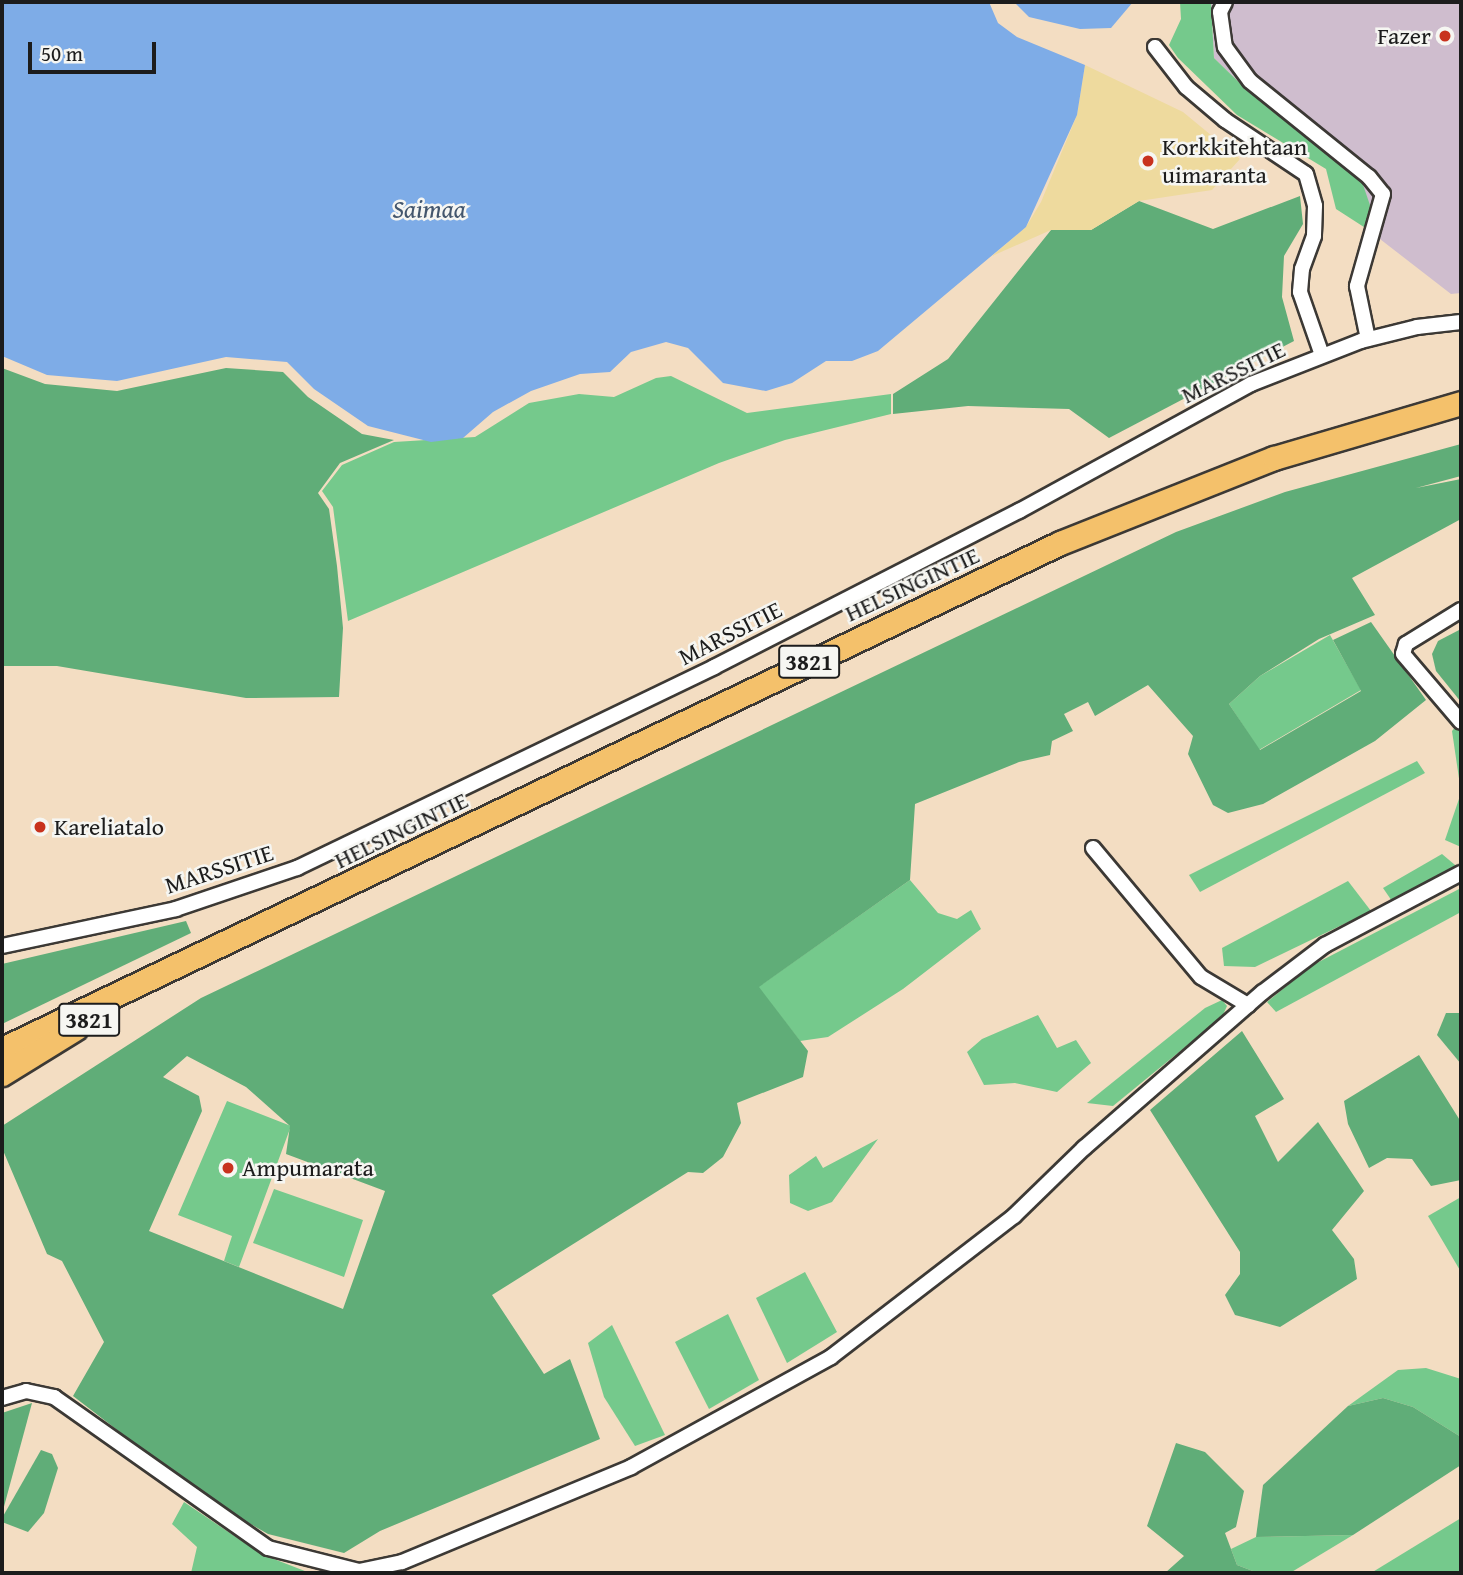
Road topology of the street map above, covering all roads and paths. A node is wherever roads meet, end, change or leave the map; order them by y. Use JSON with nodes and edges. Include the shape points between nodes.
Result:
{"nodes":[{"id":1,"x":1225,"y":2,"type":"edge"},
{"id":2,"x":1155,"y":47,"type":"dead end"},
{"id":3,"x":1461,"y":322,"type":"edge"},
{"id":4,"x":1368,"y":340,"type":"junction"},
{"id":5,"x":1322,"y":355,"type":"junction"},
{"id":6,"x":1461,"y":403,"type":"edge"},
{"id":7,"x":1461,"y":610,"type":"edge"},
{"id":8,"x":1461,"y":722,"type":"edge"},
{"id":9,"x":1093,"y":848,"type":"dead end"},
{"id":10,"x":1461,"y":873,"type":"edge"},
{"id":11,"x":2,"y":946,"type":"edge"},
{"id":12,"x":177,"y":967,"type":"junction"},
{"id":13,"x":1248,"y":1005,"type":"junction"},
{"id":14,"x":2,"y":1049,"type":"edge"},
{"id":15,"x":2,"y":1073,"type":"edge"},
{"id":16,"x":2,"y":1398,"type":"edge"}],
"edges":[{"from":1,"to":4,"type":"street","via":[[1220,12],[1225,47],[1250,80],[1383,194],[1357,286]]},
{"from":2,"to":5,"type":"street","via":[[1186,87],[1226,121],[1306,174],[1315,216],[1300,292]]},
{"from":3,"to":4,"type":"street","name":"MARSSITIE"},
{"from":4,"to":5,"type":"street","name":"MARSSITIE"},
{"from":5,"to":11,"type":"street","name":"MARSSITIE","via":[[1251,384],[1019,511],[714,667],[297,868],[176,909]]},
{"from":6,"to":12,"type":"main road","name":"HELSINGINTIE","number":"3821","via":[[1274,458],[1060,543]]},
{"from":7,"to":8,"type":"street","via":[[1406,643],[1403,654]]},
{"from":9,"to":13,"type":"street","via":[[1201,977]]},
{"from":10,"to":13,"type":"street","via":[[1325,945]]},
{"from":12,"to":14,"type":"main road","name":"HELSINGINTIE","number":"3821"},
{"from":12,"to":15,"type":"main road","name":"HELSINGINTIE","number":"3821"},
{"from":13,"to":16,"type":"street","via":[[1084,1148],[1014,1216],[831,1357],[631,1467],[402,1562],[359,1571],[268,1548],[54,1397],[26,1391]]}]}
